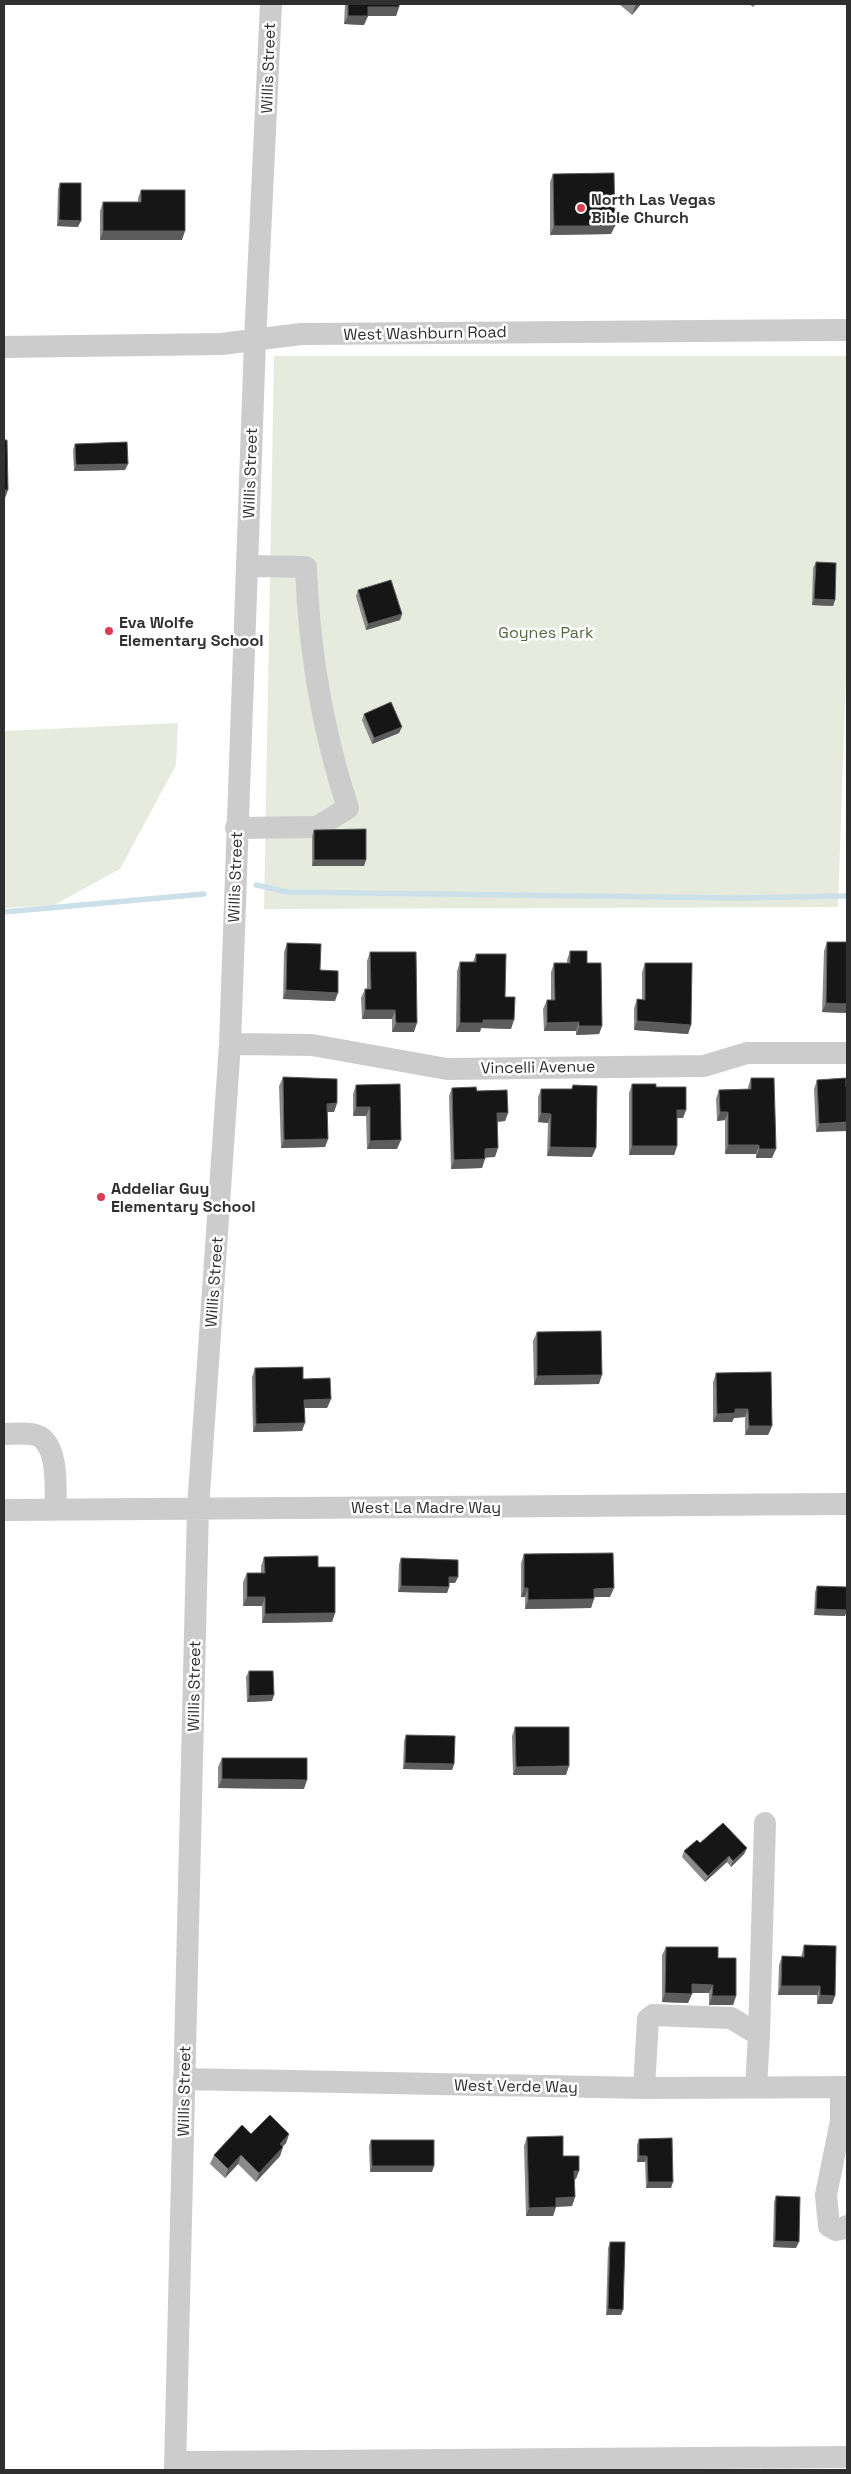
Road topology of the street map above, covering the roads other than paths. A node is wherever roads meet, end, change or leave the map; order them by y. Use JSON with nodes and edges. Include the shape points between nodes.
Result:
{"nodes":[{"id":1,"x":271,"y":4,"type":"edge"},
{"id":2,"x":847,"y":330,"type":"edge"},
{"id":3,"x":255,"y":340,"type":"junction"},
{"id":4,"x":4,"y":346,"type":"edge"},
{"id":5,"x":247,"y":566,"type":"junction"},
{"id":6,"x":236,"y":828,"type":"junction"},
{"id":7,"x":230,"y":1044,"type":"junction"},
{"id":8,"x":847,"y":1053,"type":"edge"},
{"id":9,"x":4,"y":1434,"type":"edge"},
{"id":10,"x":847,"y":1504,"type":"edge"},
{"id":11,"x":198,"y":1508,"type":"junction"},
{"id":12,"x":56,"y":1509,"type":"junction"},
{"id":13,"x":4,"y":1510,"type":"edge"},
{"id":14,"x":765,"y":1822,"type":"dead end"},
{"id":15,"x":758,"y":2035,"type":"junction"},
{"id":16,"x":184,"y":2079,"type":"junction"},
{"id":17,"x":844,"y":2086,"type":"edge"},
{"id":18,"x":756,"y":2087,"type":"junction"},
{"id":19,"x":644,"y":2088,"type":"junction"},
{"id":20,"x":844,"y":2128,"type":"edge"},
{"id":21,"x":847,"y":2226,"type":"edge"},
{"id":22,"x":847,"y":2457,"type":"edge"},
{"id":23,"x":175,"y":2466,"type":"edge"}],
"edges":[{"from":1,"to":3,"type":"street","name":"Willis Street"},
{"from":2,"to":3,"type":"street","name":"West Washburn Road","via":[[301,334]]},
{"from":3,"to":4,"type":"street","name":"West Washburn Road","via":[[222,344]]},
{"from":3,"to":5,"type":"street","name":"Willis Street"},
{"from":5,"to":6,"type":"street","name":"Willis Street"},
{"from":5,"to":6,"type":"street","via":[[306,567],[308,619],[317,688],[332,759],[348,808],[317,827]]},
{"from":6,"to":7,"type":"street","name":"Willis Street"},
{"from":7,"to":8,"type":"street","name":"Vincelli Avenue","via":[[312,1045],[447,1068],[704,1066],[747,1053]]},
{"from":7,"to":11,"type":"street","name":"Willis Street"},
{"from":9,"to":12,"type":"street","via":[[31,1434],[42,1438],[52,1453]]},
{"from":10,"to":11,"type":"street","name":"West La Madre Way"},
{"from":11,"to":12,"type":"street","name":"West La Madre Way"},
{"from":11,"to":16,"type":"street","name":"Willis Street"},
{"from":12,"to":13,"type":"street","name":"West La Madre Way"},
{"from":14,"to":15,"type":"street"},
{"from":15,"to":18,"type":"street"},
{"from":15,"to":19,"type":"street","via":[[731,2018],[653,2015],[648,2019]]},
{"from":16,"to":19,"type":"street","name":"West Verde Way"},
{"from":16,"to":23,"type":"street","name":"Willis Street"},
{"from":17,"to":18,"type":"street","name":"West Verde Way"},
{"from":17,"to":20,"type":"street"},
{"from":18,"to":19,"type":"street","name":"West Verde Way"},
{"from":20,"to":21,"type":"street","via":[[826,2195],[829,2226],[836,2230]]},
{"from":22,"to":23,"type":"street"}]}
